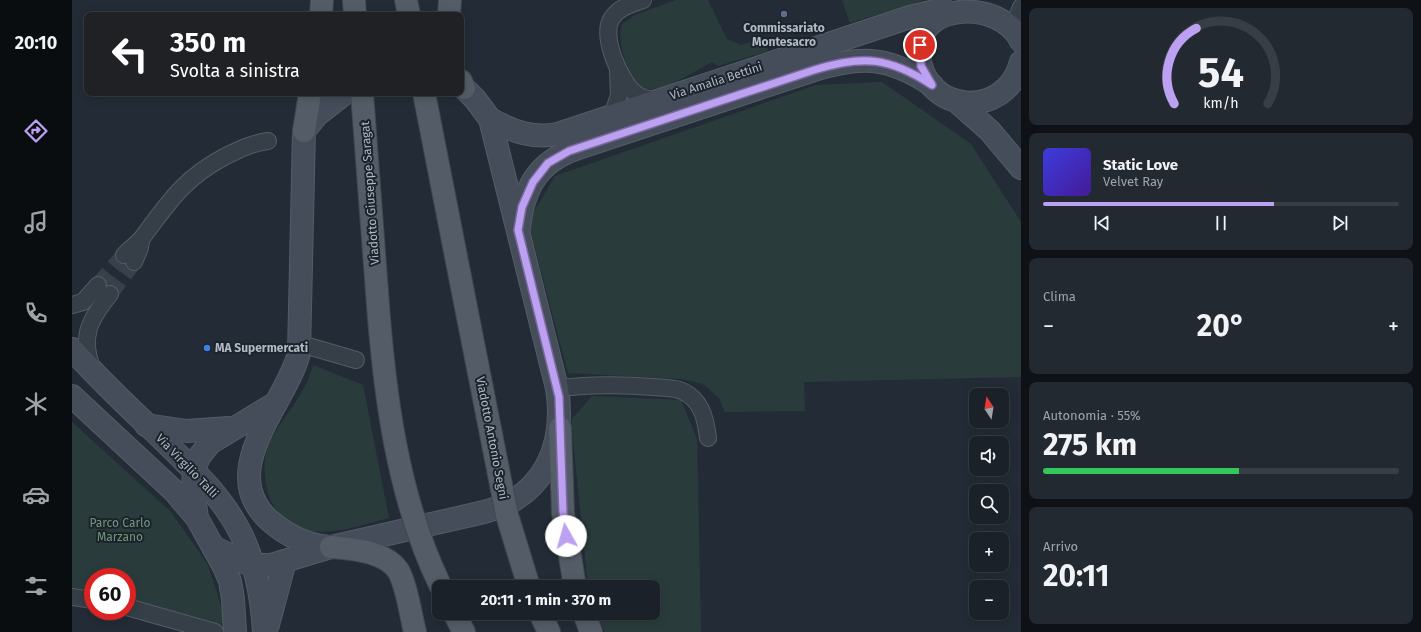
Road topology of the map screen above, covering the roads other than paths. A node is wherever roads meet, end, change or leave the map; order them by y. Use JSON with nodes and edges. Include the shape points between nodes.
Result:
{"nodes":[{"id":1,"x":322,"y":0,"type":"edge"},
{"id":2,"x":354,"y":0,"type":"edge"},
{"id":3,"x":450,"y":0,"type":"edge"},
{"id":4,"x":643,"y":0,"type":"edge"},
{"id":5,"x":951,"y":4,"type":"edge"},
{"id":6,"x":321,"y":12,"type":"edge"},
{"id":7,"x":355,"y":12,"type":"edge"},
{"id":8,"x":449,"y":12,"type":"edge"},
{"id":9,"x":1019,"y":24,"type":"edge"},
{"id":10,"x":1021,"y":62,"type":"edge"},
{"id":11,"x":618,"y":70,"type":"junction"},
{"id":12,"x":932,"y":85,"type":"junction"},
{"id":13,"x":464,"y":87,"type":"edge"},
{"id":14,"x":310,"y":96,"type":"edge"},
{"id":15,"x":341,"y":96,"type":"edge"},
{"id":16,"x":362,"y":96,"type":"edge"},
{"id":17,"x":425,"y":96,"type":"edge"},
{"id":18,"x":658,"y":100,"type":"junction"},
{"id":19,"x":956,"y":101,"type":"junction"},
{"id":20,"x":612,"y":116,"type":"junction"},
{"id":21,"x":490,"y":119,"type":"junction"},
{"id":22,"x":304,"y":131,"type":"junction"},
{"id":23,"x":268,"y":141,"type":"dead end"},
{"id":24,"x":1021,"y":168,"type":"edge"},
{"id":25,"x":518,"y":230,"type":"junction"},
{"id":26,"x":129,"y":259,"type":"tunnel mouth"},
{"id":27,"x":76,"y":306,"type":"edge"},
{"id":28,"x":301,"y":344,"type":"junction"},
{"id":29,"x":72,"y":349,"type":"edge"},
{"id":30,"x":356,"y":360,"type":"dead end"},
{"id":31,"x":97,"y":376,"type":"junction"},
{"id":32,"x":557,"y":388,"type":"junction"},
{"id":33,"x":72,"y":396,"type":"edge"},
{"id":34,"x":277,"y":403,"type":"junction"},
{"id":35,"x":146,"y":425,"type":"junction"},
{"id":36,"x":239,"y":425,"type":"junction"},
{"id":37,"x":560,"y":428,"type":"junction"},
{"id":38,"x":708,"y":438,"type":"dead end"},
{"id":39,"x":194,"y":470,"type":"junction"},
{"id":40,"x":197,"y":518,"type":"junction"},
{"id":41,"x":213,"y":547,"type":"junction"},
{"id":42,"x":331,"y":547,"type":"junction"},
{"id":43,"x":285,"y":561,"type":"junction"},
{"id":44,"x":253,"y":565,"type":"junction"},
{"id":45,"x":438,"y":580,"type":"edge"},
{"id":46,"x":527,"y":580,"type":"edge"},
{"id":47,"x":574,"y":580,"type":"edge"},
{"id":48,"x":72,"y":597,"type":"edge"},
{"id":49,"x":84,"y":599,"type":"edge"},
{"id":50,"x":136,"y":610,"type":"edge"},
{"id":51,"x":458,"y":620,"type":"edge"},
{"id":52,"x":543,"y":620,"type":"edge"},
{"id":53,"x":587,"y":620,"type":"edge"},
{"id":54,"x":215,"y":632,"type":"edge"},
{"id":55,"x":235,"y":632,"type":"edge"},
{"id":56,"x":265,"y":632,"type":"edge"},
{"id":57,"x":415,"y":632,"type":"edge"},
{"id":58,"x":464,"y":632,"type":"edge"},
{"id":59,"x":549,"y":632,"type":"edge"},
{"id":60,"x":591,"y":632,"type":"edge"}],
"edges":[{"from":1,"to":6,"type":"main road"},
{"from":2,"to":7,"type":"main road"},
{"from":3,"to":8,"type":"main road"},
{"from":4,"to":11,"type":"street","via":[[622,8],[609,23],[608,37]]},
{"from":5,"to":9,"type":"street","name":"Via Amalia Bettini","via":[[968,0],[987,3]]},
{"from":5,"to":12,"type":"street","via":[[928,24],[920,45],[921,66]]},
{"from":5,"to":18,"type":"street","name":"Via Amalia Bettini"},
{"from":10,"to":19,"type":"street","via":[[1012,82],[994,98],[976,103]]},
{"from":11,"to":18,"type":"street","via":[[636,94],[644,99]]},
{"from":11,"to":20,"type":"street","via":[[619,95]]},
{"from":12,"to":19,"type":"street","via":[[941,94]]},
{"from":12,"to":25,"type":"street","via":[[907,70],[883,62],[840,63],[569,151],[548,163],[533,182],[522,207]]},
{"from":13,"to":21,"type":"street"},
{"from":14,"to":22,"type":"main road"},
{"from":15,"to":22,"type":"street","via":[[318,115]]},
{"from":16,"to":45,"type":"main road","name":"Viadotto Giuseppe Saragat","bridge":true,"via":[[380,331],[390,411],[403,479],[419,534]]},
{"from":17,"to":46,"type":"main road","name":"Viadotto Antonio Segni","bridge":true,"via":[[507,515]]},
{"from":18,"to":20,"type":"street","name":"Via Amalia Bettini"},
{"from":19,"to":24,"type":"street","via":[[990,131]]},
{"from":20,"to":21,"type":"street","name":"Via Amalia Bettini","via":[[558,134],[544,136],[518,133]]},
{"from":21,"to":25,"type":"street"},
{"from":22,"to":28,"type":"street"},
{"from":23,"to":26,"type":"street","via":[[232,153],[193,176],[169,200],[141,240],[140,248]]},
{"from":25,"to":32,"type":"street"},
{"from":27,"to":31,"type":"street","via":[[104,290],[87,334],[88,356]]},
{"from":28,"to":30,"type":"street"},
{"from":28,"to":34,"type":"street","via":[[293,373]]},
{"from":29,"to":31,"type":"street","name":"Via Virgilio Talli"},
{"from":31,"to":35,"type":"street","name":"Via Virgilio Talli"},
{"from":32,"to":37,"type":"street"},
{"from":32,"to":38,"type":"street","via":[[611,384],[683,391],[695,400],[702,410]]},
{"from":33,"to":40,"type":"street","via":[[174,491]]},
{"from":34,"to":36,"type":"street"},
{"from":34,"to":42,"type":"street","via":[[260,434],[251,458],[249,477],[254,497],[266,517],[285,533],[312,544]]},
{"from":35,"to":36,"type":"street","via":[[198,432]]},
{"from":35,"to":39,"type":"street","name":"Via Virgilio Talli"},
{"from":36,"to":39,"type":"street","via":[[207,446]]},
{"from":37,"to":42,"type":"street","via":[[554,450],[542,472],[532,485],[510,504]]},
{"from":37,"to":47,"type":"main road","via":[[563,512]]},
{"from":39,"to":40,"type":"street"},
{"from":39,"to":44,"type":"street","name":"Via Virgilio Talli","via":[[231,516]]},
{"from":40,"to":41,"type":"street"},
{"from":41,"to":44,"type":"street"},
{"from":41,"to":55,"type":"street","via":[[230,580]]},
{"from":42,"to":43,"type":"street"},
{"from":42,"to":57,"type":"main road","via":[[370,554],[394,566],[401,578]]},
{"from":43,"to":44,"type":"street","via":[[271,565]]},
{"from":43,"to":56,"type":"street"},
{"from":44,"to":56,"type":"street","name":"Via Virgilio Talli","via":[[261,598]]},
{"from":48,"to":49,"type":"street"},
{"from":50,"to":54,"type":"street"},
{"from":51,"to":58,"type":"main road"},
{"from":52,"to":59,"type":"main road"},
{"from":53,"to":60,"type":"main road"}]}
